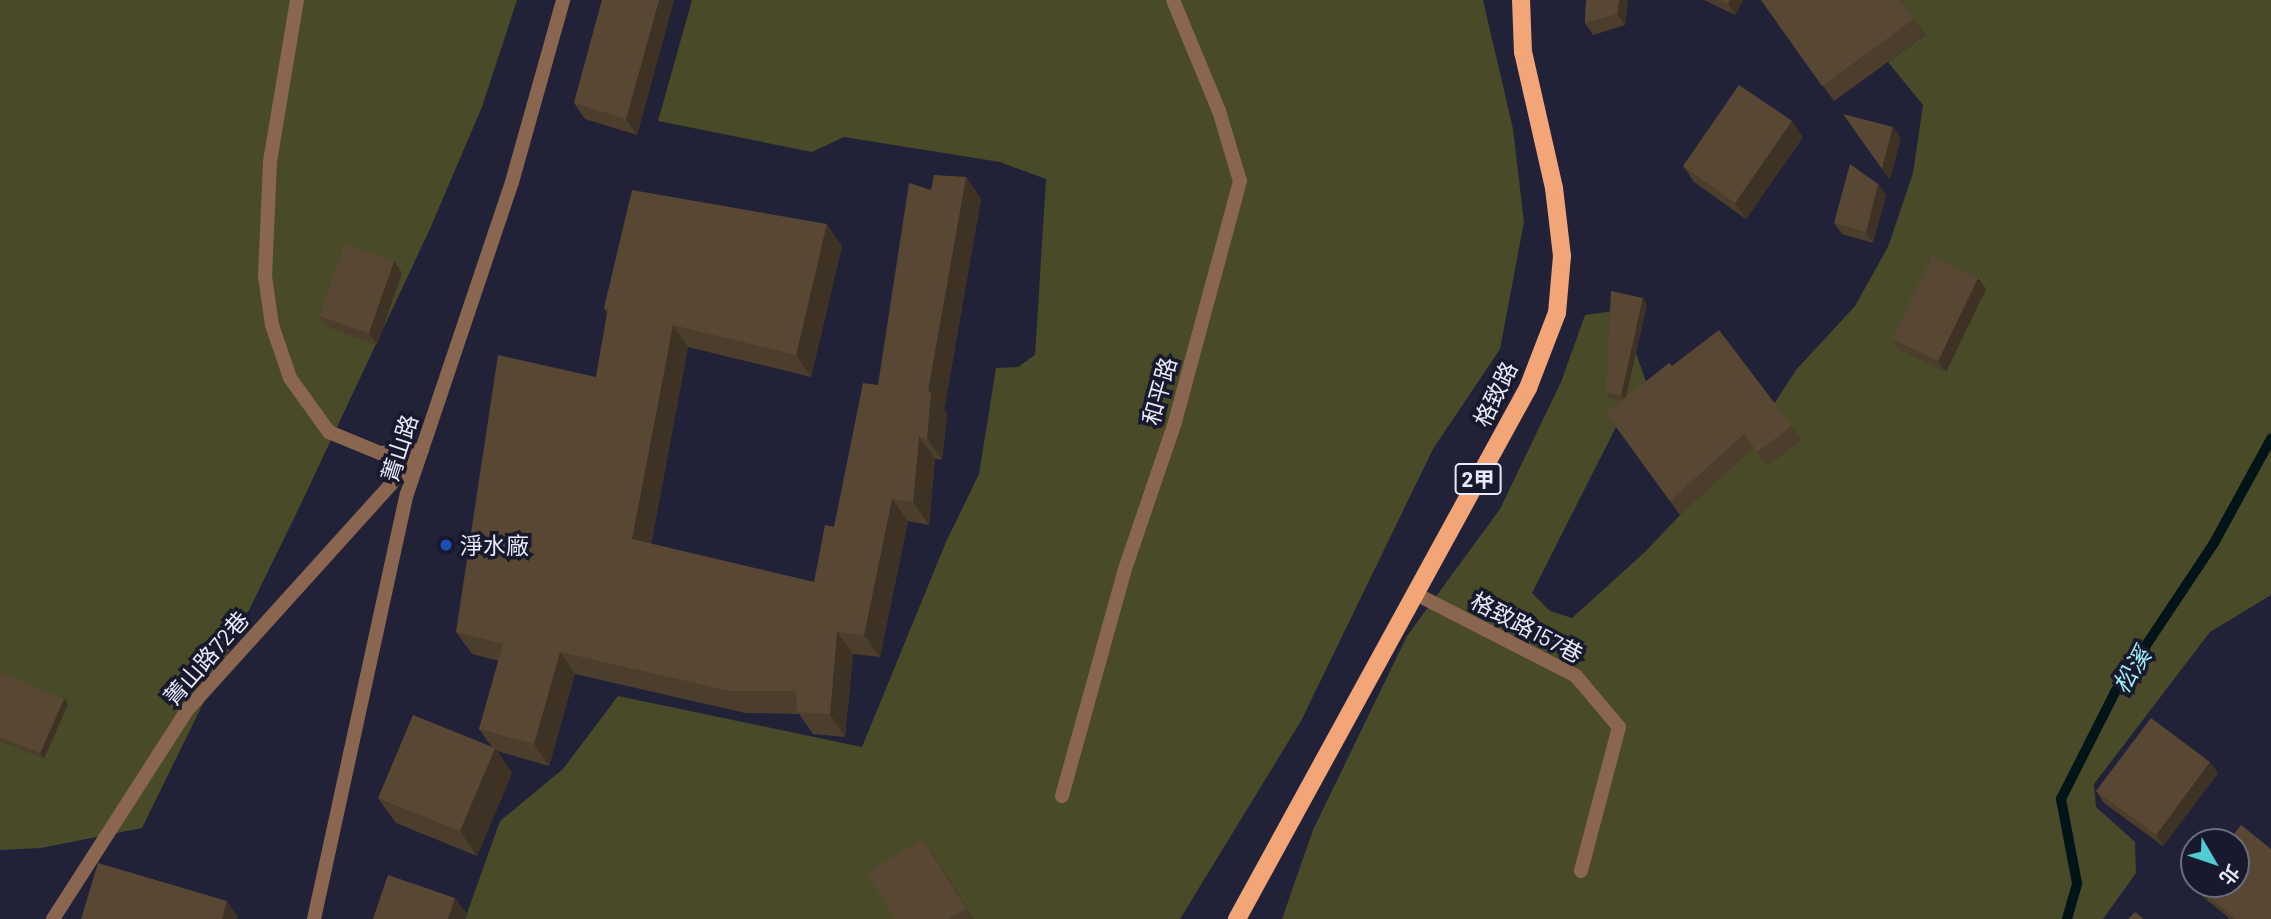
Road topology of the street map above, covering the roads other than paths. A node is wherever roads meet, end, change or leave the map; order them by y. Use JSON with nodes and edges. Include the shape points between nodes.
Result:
{"nodes":[{"id":1,"x":297,"y":0,"type":"edge"},
{"id":2,"x":563,"y":0,"type":"edge"},
{"id":3,"x":1173,"y":0,"type":"edge"},
{"id":4,"x":1521,"y":0,"type":"edge"},
{"id":5,"x":422,"y":450,"type":"junction"},
{"id":6,"x":1416,"y":594,"type":"junction"},
{"id":7,"x":1062,"y":796,"type":"dead end"},
{"id":8,"x":1581,"y":871,"type":"dead end"},
{"id":9,"x":53,"y":919,"type":"edge"},
{"id":10,"x":314,"y":919,"type":"edge"},
{"id":11,"x":1237,"y":919,"type":"edge"}],
"edges":[{"from":1,"to":5,"type":"street","via":[[270,162],[265,276],[272,325],[290,377],[329,432],[380,453]]},
{"from":2,"to":5,"type":"street","name":"菁山路","via":[[512,182]]},
{"from":3,"to":7,"type":"street","name":"和平路","via":[[1219,111],[1240,181],[1175,422],[1124,572]]},
{"from":4,"to":6,"type":"main road","name":"格致路","number":"2甲","via":[[1523,52],[1554,188],[1562,256],[1557,313],[1528,388]]},
{"from":5,"to":9,"type":"street","name":"菁山路72巷","via":[[188,709]]},
{"from":5,"to":10,"type":"street","name":"菁山路","via":[[407,494]]},
{"from":6,"to":8,"type":"street","name":"格致路157巷","via":[[1576,676],[1619,727]]},
{"from":6,"to":11,"type":"main road","name":"格致路","number":"2甲"}]}
